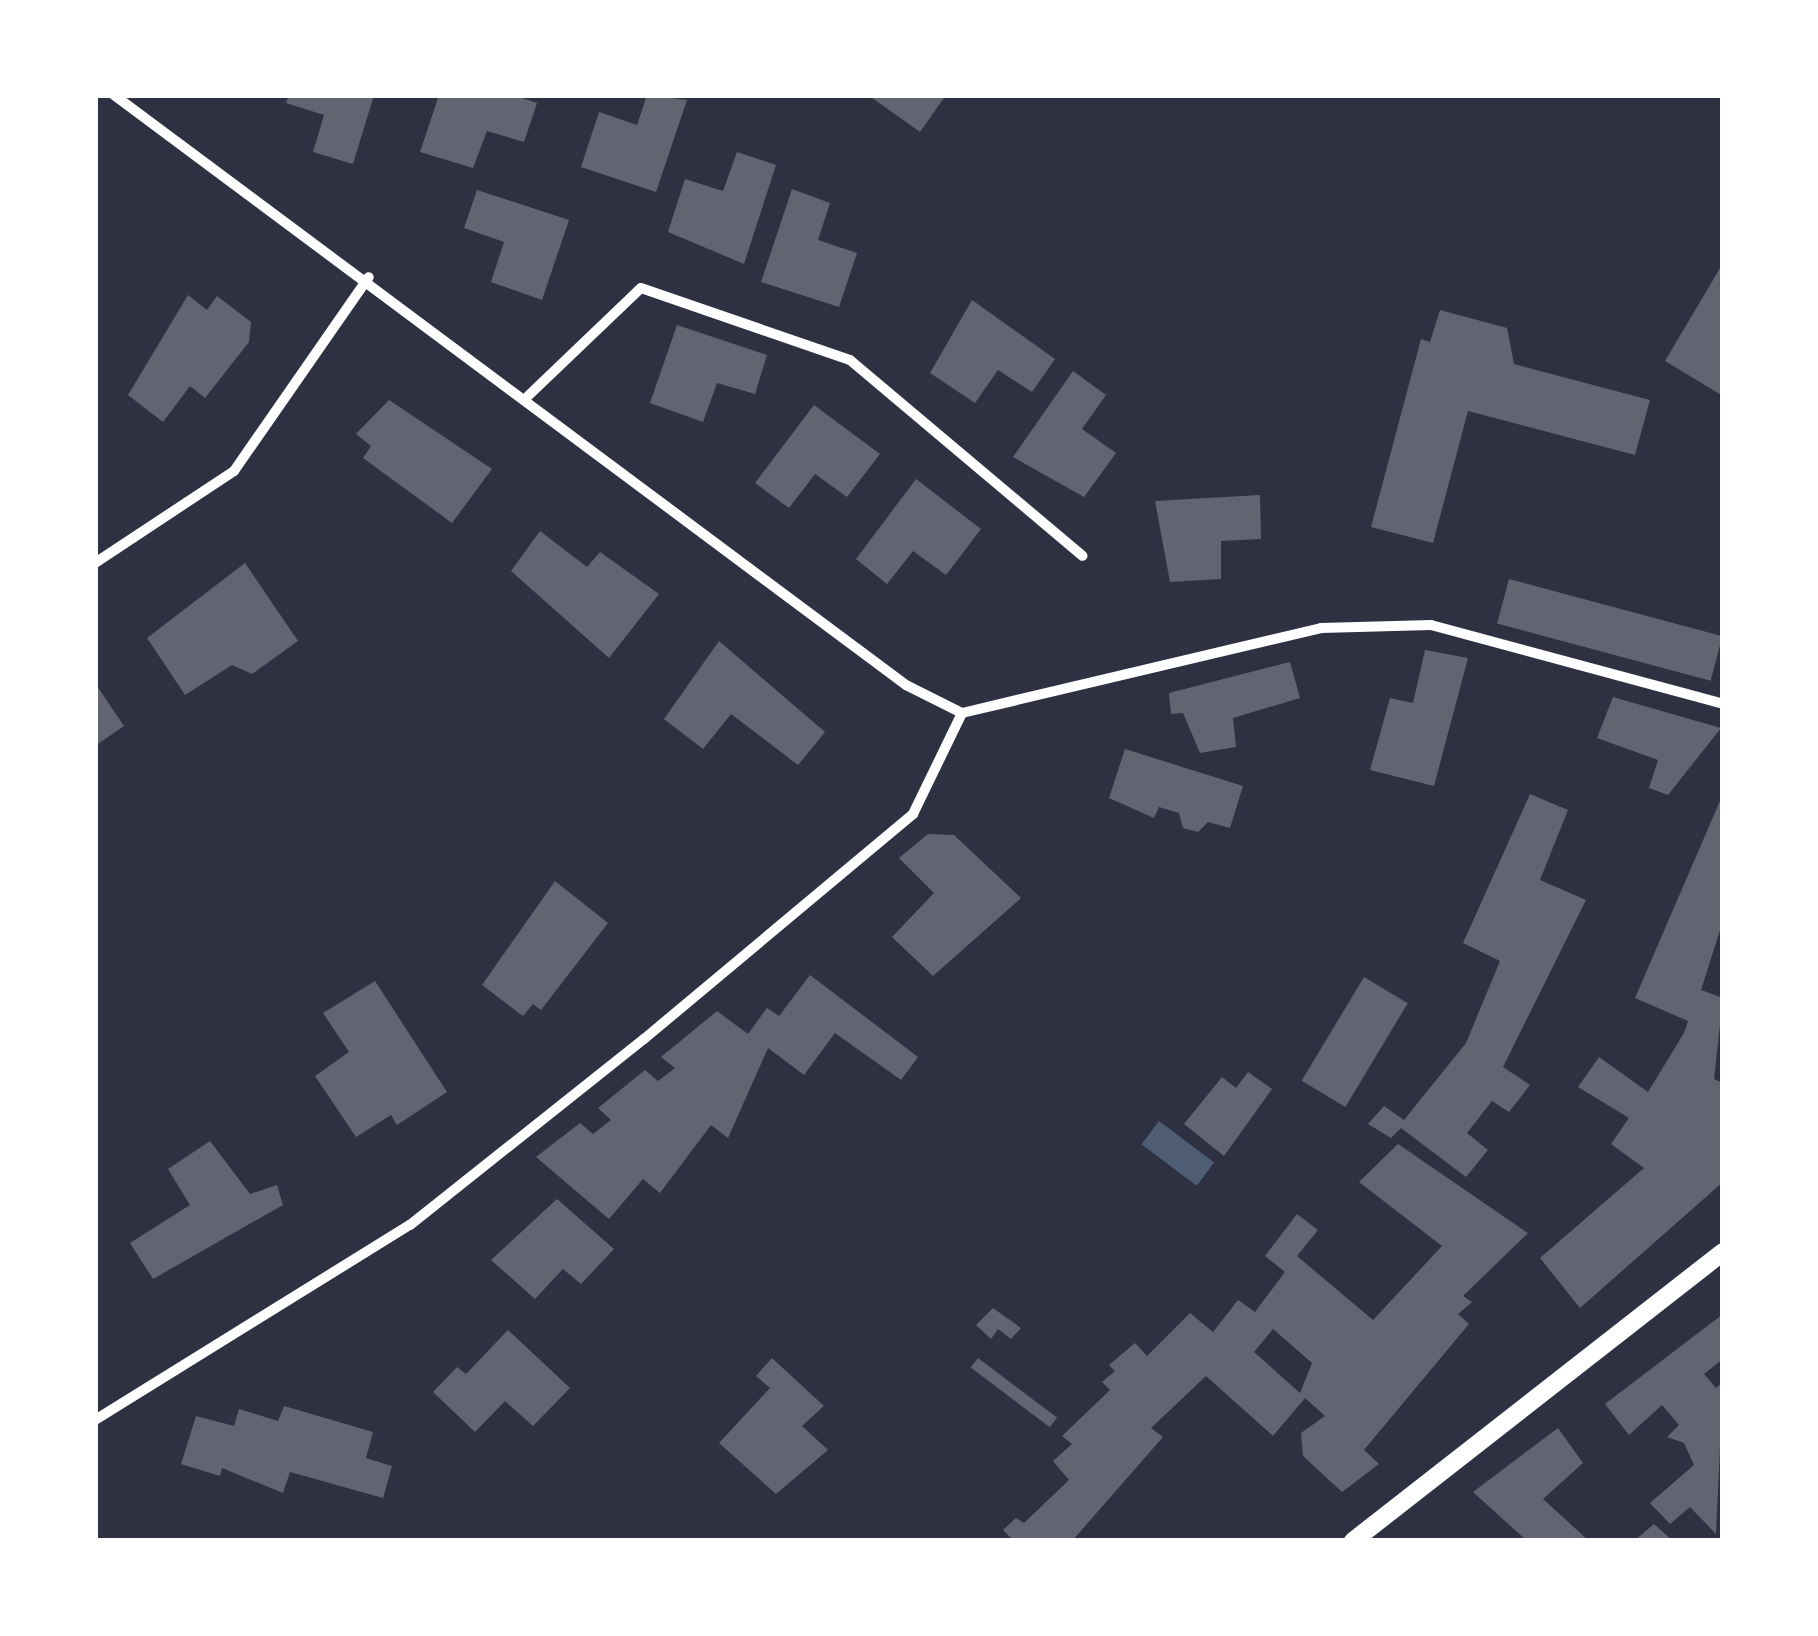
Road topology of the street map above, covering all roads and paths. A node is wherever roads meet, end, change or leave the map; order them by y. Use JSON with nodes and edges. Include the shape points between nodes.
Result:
{"nodes":[{"id":1,"x":114,"y":95,"type":"edge"},
{"id":2,"x":369,"y":277,"type":"junction"},
{"id":3,"x":528,"y":396,"type":"junction"},
{"id":4,"x":1084,"y":556,"type":"dead end"},
{"id":5,"x":95,"y":563,"type":"edge"},
{"id":6,"x":1723,"y":704,"type":"edge"},
{"id":7,"x":962,"y":713,"type":"junction"},
{"id":8,"x":1723,"y":1252,"type":"edge"},
{"id":9,"x":95,"y":1420,"type":"edge"},
{"id":10,"x":1353,"y":1541,"type":"edge"}],
"edges":[{"from":1,"to":2,"type":"street"},
{"from":2,"to":3,"type":"street"},
{"from":2,"to":5,"type":"street","via":[[234,472]]},
{"from":3,"to":4,"type":"street","via":[[641,288],[850,360]]},
{"from":3,"to":7,"type":"street","via":[[906,685]]},
{"from":6,"to":7,"type":"street","via":[[1431,625],[1321,628]]},
{"from":7,"to":9,"type":"street","via":[[912,814],[644,1039],[410,1225]]},
{"from":8,"to":10,"type":"street"}]}
